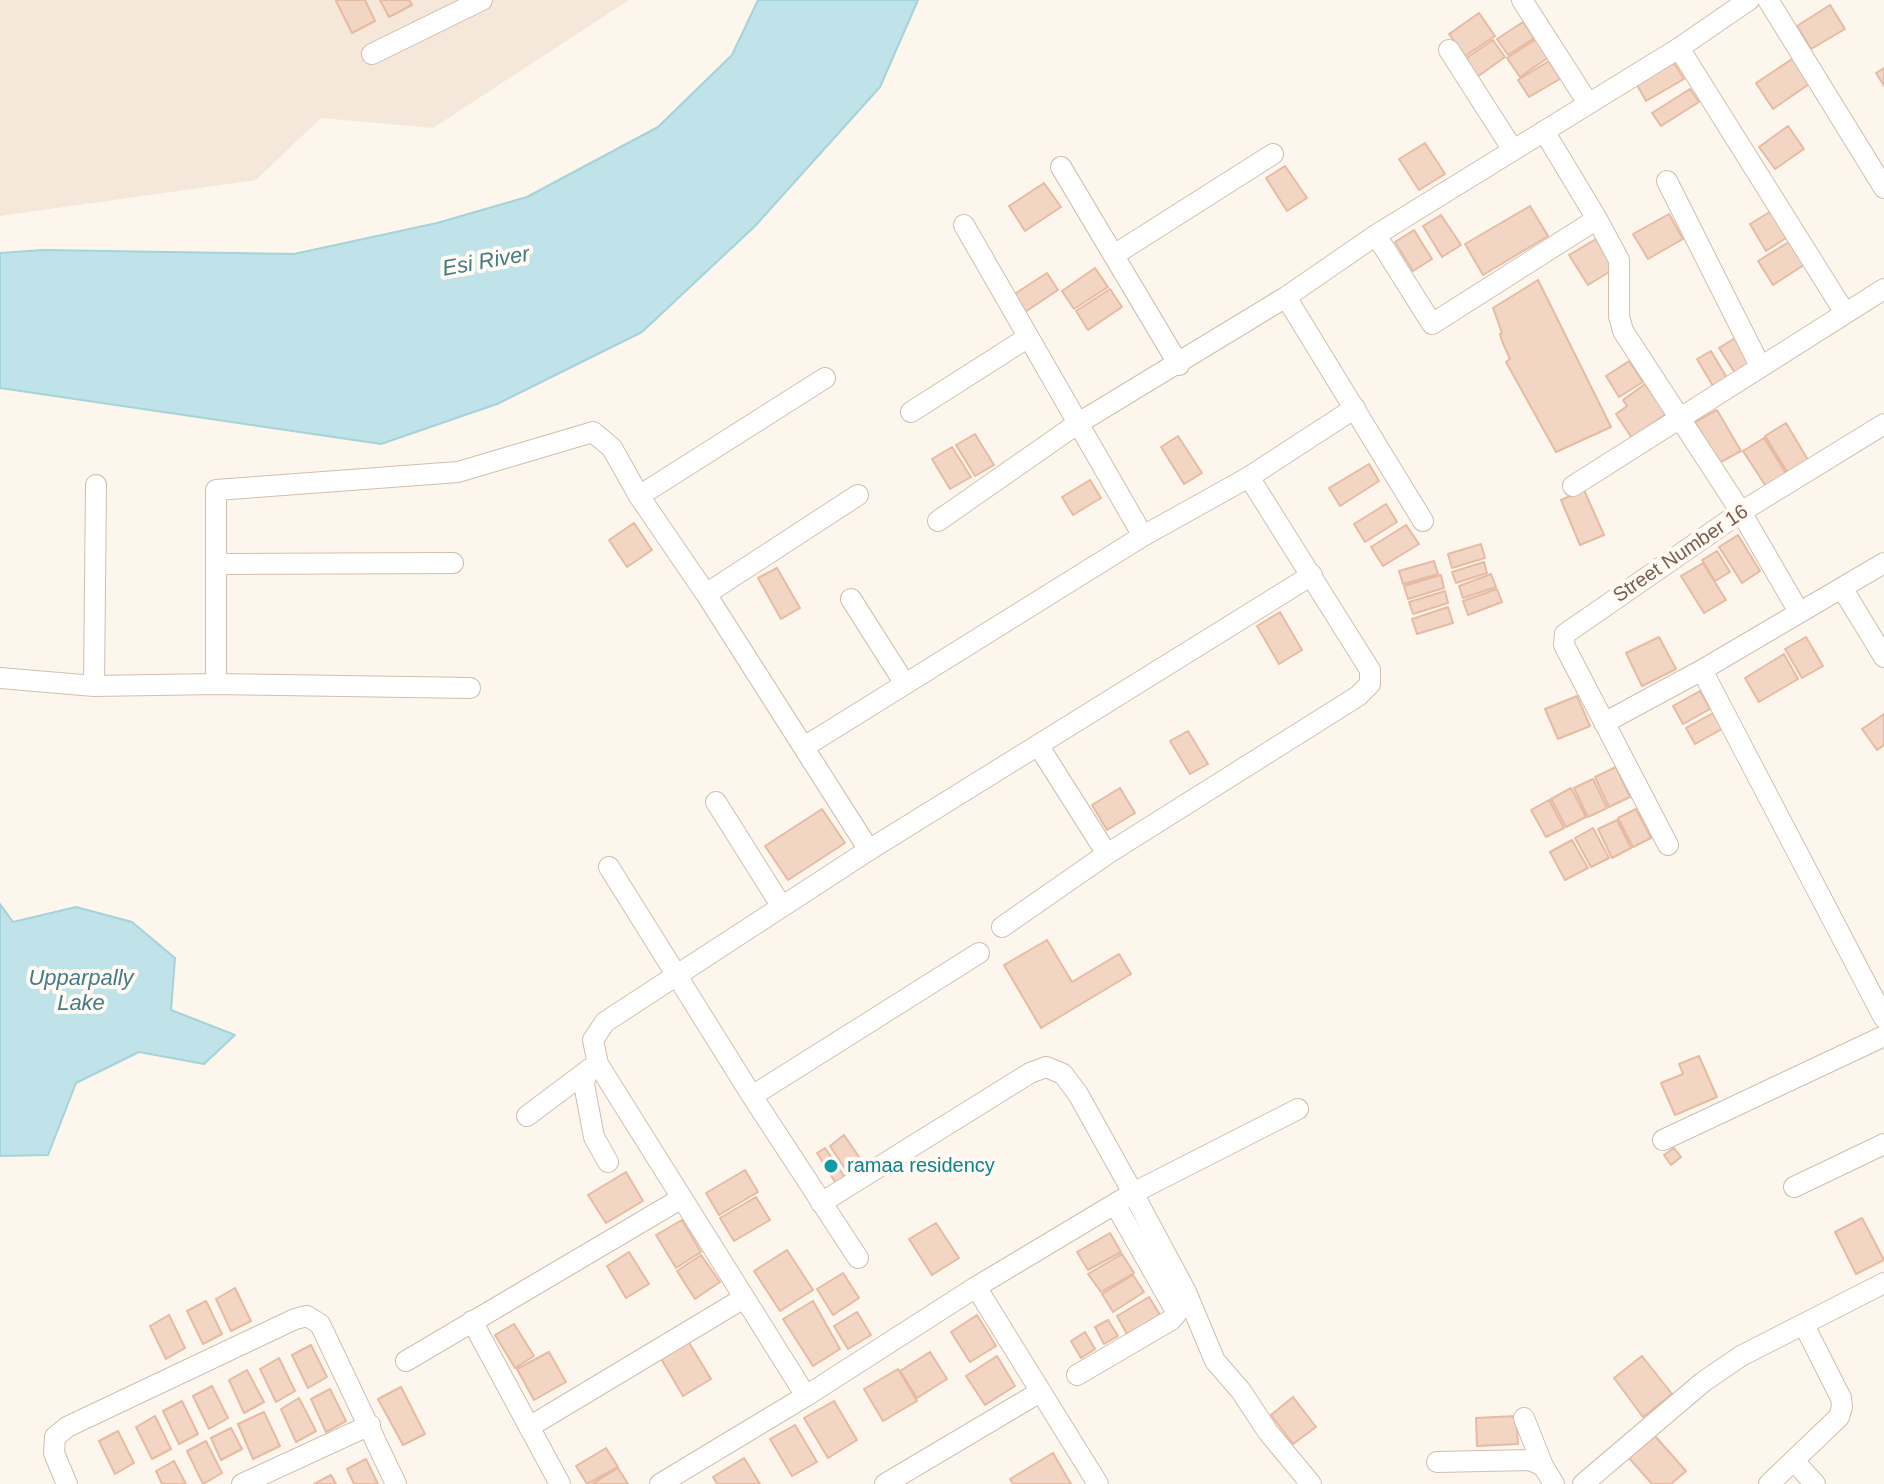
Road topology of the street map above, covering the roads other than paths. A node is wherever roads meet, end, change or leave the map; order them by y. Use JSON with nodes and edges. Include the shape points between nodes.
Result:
{"nodes":[{"id":1,"x":482,"y":0,"type":"edge"},
{"id":2,"x":1522,"y":0,"type":"edge"},
{"id":3,"x":1749,"y":0,"type":"edge"},
{"id":4,"x":1768,"y":0,"type":"edge"},
{"id":5,"x":1679,"y":48,"type":"junction"},
{"id":6,"x":1449,"y":50,"type":"dead end"},
{"id":7,"x":372,"y":54,"type":"dead end"},
{"id":8,"x":1588,"y":103,"type":"junction"},
{"id":9,"x":1544,"y":131,"type":"junction"},
{"id":10,"x":1513,"y":150,"type":"junction"},
{"id":11,"x":1273,"y":154,"type":"dead end"},
{"id":12,"x":1061,"y":167,"type":"dead end"},
{"id":13,"x":1667,"y":181,"type":"dead end"},
{"id":14,"x":1884,"y":188,"type":"edge"},
{"id":15,"x":1597,"y":219,"type":"junction"},
{"id":16,"x":964,"y":225,"type":"dead end"},
{"id":17,"x":1376,"y":235,"type":"junction"},
{"id":18,"x":1114,"y":255,"type":"junction"},
{"id":19,"x":1884,"y":289,"type":"edge"},
{"id":20,"x":1286,"y":297,"type":"junction"},
{"id":21,"x":1845,"y":313,"type":"junction"},
{"id":22,"x":1027,"y":338,"type":"junction"},
{"id":23,"x":1179,"y":365,"type":"junction"},
{"id":24,"x":1760,"y":366,"type":"junction"},
{"id":25,"x":825,"y":378,"type":"dead end"},
{"id":26,"x":1355,"y":408,"type":"junction"},
{"id":27,"x":911,"y":412,"type":"dead end"},
{"id":28,"x":1679,"y":418,"type":"junction"},
{"id":29,"x":1077,"y":424,"type":"junction"},
{"id":30,"x":1884,"y":424,"type":"edge"},
{"id":31,"x":1249,"y":477,"type":"junction"},
{"id":32,"x":96,"y":485,"type":"dead end"},
{"id":33,"x":1573,"y":486,"type":"dead end"},
{"id":34,"x":858,"y":495,"type":"dead end"},
{"id":35,"x":639,"y":496,"type":"junction"},
{"id":36,"x":1741,"y":512,"type":"junction"},
{"id":37,"x":938,"y":521,"type":"dead end"},
{"id":38,"x":1423,"y":521,"type":"dead end"},
{"id":39,"x":1143,"y":536,"type":"junction"},
{"id":40,"x":453,"y":563,"type":"dead end"},
{"id":41,"x":1884,"y":563,"type":"edge"},
{"id":42,"x":217,"y":564,"type":"junction"},
{"id":43,"x":1312,"y":575,"type":"junction"},
{"id":44,"x":1842,"y":588,"type":"junction"},
{"id":45,"x":706,"y":594,"type":"junction"},
{"id":46,"x":851,"y":599,"type":"dead end"},
{"id":47,"x":1799,"y":612,"type":"junction"},
{"id":48,"x":1884,"y":657,"type":"edge"},
{"id":49,"x":1702,"y":670,"type":"junction"},
{"id":50,"x":0,"y":678,"type":"edge"},
{"id":51,"x":216,"y":684,"type":"junction"},
{"id":52,"x":905,"y":684,"type":"junction"},
{"id":53,"x":94,"y":686,"type":"junction"},
{"id":54,"x":470,"y":688,"type":"dead end"},
{"id":55,"x":1604,"y":723,"type":"junction"},
{"id":56,"x":1038,"y":745,"type":"junction"},
{"id":57,"x":804,"y":747,"type":"junction"},
{"id":58,"x":716,"y":802,"type":"dead end"},
{"id":59,"x":1668,"y":845,"type":"dead end"},
{"id":60,"x":869,"y":850,"type":"junction"},
{"id":61,"x":1107,"y":854,"type":"junction"},
{"id":62,"x":609,"y":867,"type":"dead end"},
{"id":63,"x":782,"y":907,"type":"junction"},
{"id":64,"x":1002,"y":927,"type":"dead end"},
{"id":65,"x":979,"y":953,"type":"dead end"},
{"id":66,"x":676,"y":976,"type":"junction"},
{"id":67,"x":1876,"y":980,"type":"edge"},
{"id":68,"x":1884,"y":1018,"type":"edge"},
{"id":69,"x":1884,"y":1036,"type":"edge"},
{"id":70,"x":592,"y":1067,"type":"junction"},
{"id":71,"x":752,"y":1096,"type":"junction"},
{"id":72,"x":1298,"y":1109,"type":"dead end"},
{"id":73,"x":527,"y":1116,"type":"dead end"},
{"id":74,"x":1663,"y":1140,"type":"dead end"},
{"id":75,"x":1884,"y":1144,"type":"edge"},
{"id":76,"x":608,"y":1162,"type":"dead end"},
{"id":77,"x":1794,"y":1187,"type":"dead end"},
{"id":78,"x":682,"y":1198,"type":"junction"},
{"id":79,"x":1124,"y":1199,"type":"junction"},
{"id":80,"x":821,"y":1203,"type":"junction"},
{"id":81,"x":858,"y":1258,"type":"dead end"},
{"id":82,"x":1884,"y":1283,"type":"edge"},
{"id":83,"x":976,"y":1287,"type":"junction"},
{"id":84,"x":744,"y":1298,"type":"junction"},
{"id":85,"x":472,"y":1321,"type":"junction"},
{"id":86,"x":1804,"y":1325,"type":"junction"},
{"id":87,"x":406,"y":1361,"type":"dead end"},
{"id":88,"x":1077,"y":1375,"type":"dead end"},
{"id":89,"x":1040,"y":1392,"type":"junction"},
{"id":90,"x":806,"y":1396,"type":"junction"},
{"id":91,"x":1524,"y":1418,"type":"dead end"},
{"id":92,"x":370,"y":1425,"type":"junction"},
{"id":93,"x":529,"y":1427,"type":"junction"},
{"id":94,"x":1794,"y":1461,"type":"junction"},
{"id":95,"x":1437,"y":1462,"type":"dead end"},
{"id":96,"x":1549,"y":1475,"type":"edge"},
{"id":97,"x":691,"y":1476,"type":"edge"},
{"id":98,"x":67,"y":1484,"type":"edge"},
{"id":99,"x":242,"y":1484,"type":"edge"},
{"id":100,"x":396,"y":1484,"type":"edge"},
{"id":101,"x":560,"y":1484,"type":"edge"},
{"id":102,"x":660,"y":1484,"type":"edge"},
{"id":103,"x":885,"y":1484,"type":"edge"},
{"id":104,"x":1098,"y":1484,"type":"edge"},
{"id":105,"x":1311,"y":1484,"type":"edge"},
{"id":106,"x":1583,"y":1484,"type":"edge"},
{"id":107,"x":1769,"y":1484,"type":"edge"},
{"id":108,"x":1815,"y":1484,"type":"edge"}],
"edges":[{"from":1,"to":7,"type":"street"},
{"from":2,"to":8,"type":"street"},
{"from":3,"to":5,"type":"street"},
{"from":4,"to":14,"type":"street"},
{"from":5,"to":8,"type":"street"},
{"from":5,"to":21,"type":"street"},
{"from":6,"to":10,"type":"street"},
{"from":8,"to":9,"type":"street"},
{"from":9,"to":10,"type":"street"},
{"from":9,"to":15,"type":"street"},
{"from":10,"to":17,"type":"street"},
{"from":11,"to":18,"type":"street"},
{"from":12,"to":18,"type":"street"},
{"from":13,"to":24,"type":"street"},
{"from":15,"to":17,"type":"street","via":[[1432,324]]},
{"from":15,"to":28,"type":"street","via":[[1619,260],[1623,331]]},
{"from":16,"to":22,"type":"street"},
{"from":17,"to":20,"type":"street"},
{"from":18,"to":23,"type":"street"},
{"from":19,"to":21,"type":"street"},
{"from":20,"to":23,"type":"street"},
{"from":20,"to":26,"type":"street"},
{"from":21,"to":24,"type":"street"},
{"from":22,"to":27,"type":"street"},
{"from":22,"to":29,"type":"street"},
{"from":23,"to":29,"type":"street"},
{"from":24,"to":28,"type":"street"},
{"from":25,"to":35,"type":"street"},
{"from":26,"to":31,"type":"street"},
{"from":26,"to":38,"type":"street"},
{"from":28,"to":33,"type":"street"},
{"from":28,"to":36,"type":"street"},
{"from":29,"to":37,"type":"street"},
{"from":29,"to":39,"type":"street"},
{"from":30,"to":36,"type":"street","name":"Street Number 16"},
{"from":31,"to":39,"type":"street"},
{"from":31,"to":43,"type":"street"},
{"from":32,"to":53,"type":"street"},
{"from":34,"to":45,"type":"street"},
{"from":35,"to":42,"type":"street","via":[[612,448],[593,432],[458,472],[216,490]]},
{"from":35,"to":45,"type":"street"},
{"from":36,"to":47,"type":"street"},
{"from":36,"to":55,"type":"street","name":"Street Number 16","via":[[1565,634],[1564,645]]},
{"from":39,"to":52,"type":"street"},
{"from":40,"to":42,"type":"street"},
{"from":41,"to":44,"type":"street"},
{"from":42,"to":51,"type":"street"},
{"from":43,"to":56,"type":"street"},
{"from":43,"to":61,"type":"street","via":[[1370,670],[1370,684]]},
{"from":44,"to":47,"type":"street"},
{"from":44,"to":48,"type":"street"},
{"from":45,"to":57,"type":"street"},
{"from":46,"to":52,"type":"street"},
{"from":47,"to":49,"type":"street"},
{"from":49,"to":55,"type":"street"},
{"from":49,"to":67,"type":"street"},
{"from":50,"to":53,"type":"street"},
{"from":51,"to":53,"type":"street"},
{"from":51,"to":54,"type":"street"},
{"from":52,"to":57,"type":"street"},
{"from":55,"to":59,"type":"street"},
{"from":56,"to":60,"type":"street"},
{"from":56,"to":61,"type":"street"},
{"from":57,"to":60,"type":"street"},
{"from":58,"to":63,"type":"street"},
{"from":60,"to":63,"type":"street"},
{"from":61,"to":64,"type":"street"},
{"from":62,"to":66,"type":"street"},
{"from":63,"to":66,"type":"street"},
{"from":65,"to":71,"type":"street"},
{"from":66,"to":70,"type":"street","via":[[605,1022],[593,1040]]},
{"from":66,"to":71,"type":"street"},
{"from":67,"to":68,"type":"street"},
{"from":69,"to":74,"type":"street"},
{"from":70,"to":73,"type":"street"},
{"from":70,"to":76,"type":"street","via":[[584,1084],[594,1137]]},
{"from":70,"to":78,"type":"street"},
{"from":71,"to":80,"type":"street"},
{"from":72,"to":79,"type":"street"},
{"from":75,"to":77,"type":"street"},
{"from":78,"to":84,"type":"street"},
{"from":78,"to":85,"type":"street"},
{"from":79,"to":80,"type":"street","via":[[1078,1094],[1063,1074],[1046,1067]]},
{"from":79,"to":83,"type":"street"},
{"from":79,"to":88,"type":"street","via":[[1177,1313]]},
{"from":79,"to":105,"type":"street","via":[[1186,1292],[1215,1361]]},
{"from":80,"to":81,"type":"street"},
{"from":82,"to":86,"type":"street"},
{"from":83,"to":89,"type":"street"},
{"from":83,"to":90,"type":"street"},
{"from":84,"to":90,"type":"street"},
{"from":84,"to":93,"type":"street"},
{"from":85,"to":87,"type":"street"},
{"from":85,"to":93,"type":"street"},
{"from":86,"to":94,"type":"street","via":[[1842,1407],[1839,1417]]},
{"from":86,"to":106,"type":"street","via":[[1703,1382]]},
{"from":89,"to":103,"type":"street"},
{"from":89,"to":104,"type":"street"},
{"from":90,"to":97,"type":"street"},
{"from":91,"to":96,"type":"street"},
{"from":92,"to":98,"type":"street","via":[[320,1324],[307,1316],[67,1427],[55,1437],[54,1453]]},
{"from":92,"to":99,"type":"street"},
{"from":92,"to":100,"type":"street"},
{"from":93,"to":101,"type":"street"},
{"from":94,"to":107,"type":"street"},
{"from":94,"to":108,"type":"street"},
{"from":95,"to":96,"type":"street","via":[[1530,1460]]},
{"from":97,"to":102,"type":"street"}]}
